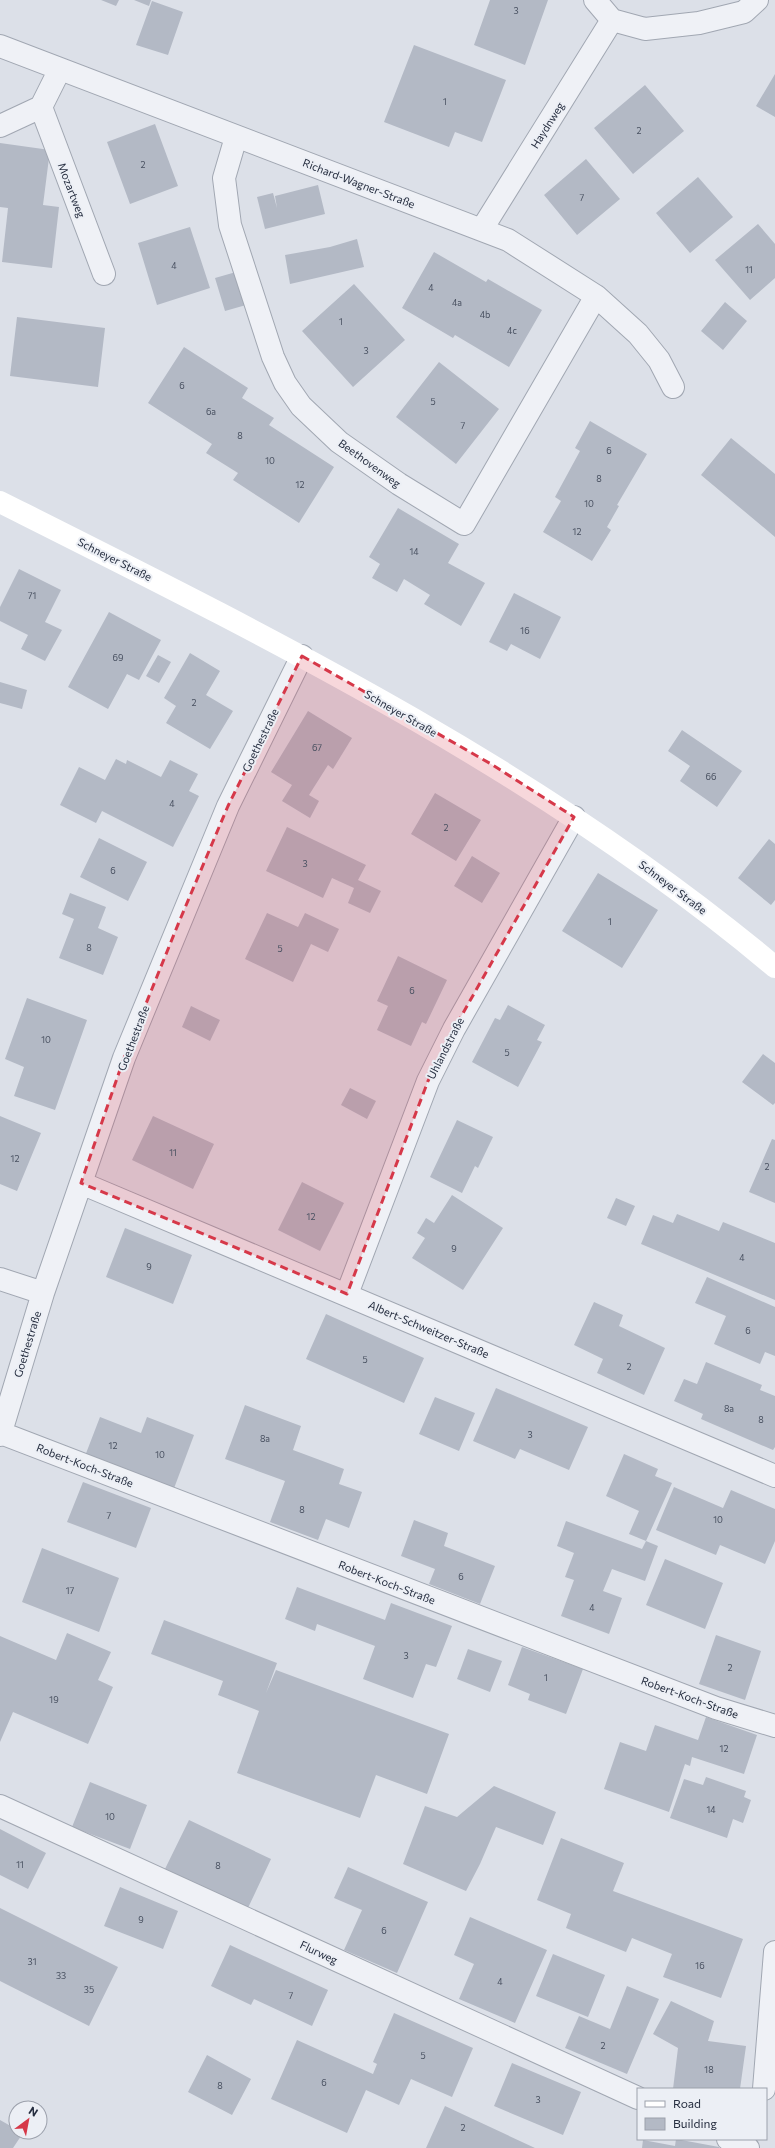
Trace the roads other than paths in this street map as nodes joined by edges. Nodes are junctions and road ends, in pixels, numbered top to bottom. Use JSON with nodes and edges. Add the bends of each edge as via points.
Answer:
{"nodes":[{"id":1,"x":595,"y":0,"type":"edge"},
{"id":2,"x":757,"y":0,"type":"edge"},
{"id":3,"x":612,"y":20,"type":"junction"},
{"id":4,"x":0,"y":46,"type":"edge"},
{"id":5,"x":60,"y":69,"type":"junction"},
{"id":6,"x":41,"y":107,"type":"junction"},
{"id":7,"x":0,"y":126,"type":"edge"},
{"id":8,"x":236,"y":137,"type":"junction"},
{"id":9,"x":482,"y":229,"type":"junction"},
{"id":10,"x":104,"y":274,"type":"dead end"},
{"id":11,"x":596,"y":296,"type":"junction"},
{"id":12,"x":673,"y":387,"type":"dead end"},
{"id":13,"x":0,"y":502,"type":"edge"},
{"id":14,"x":302,"y":656,"type":"junction"},
{"id":15,"x":574,"y":817,"type":"junction"},
{"id":16,"x":775,"y":967,"type":"edge"},
{"id":17,"x":81,"y":1183,"type":"junction"},
{"id":18,"x":0,"y":1279,"type":"edge"},
{"id":19,"x":43,"y":1293,"type":"junction"},
{"id":20,"x":347,"y":1294,"type":"junction"},
{"id":21,"x":0,"y":1434,"type":"edge"},
{"id":22,"x":775,"y":1476,"type":"edge"},
{"id":23,"x":775,"y":1726,"type":"edge"},
{"id":24,"x":0,"y":1806,"type":"edge"},
{"id":25,"x":775,"y":1952,"type":"edge"},
{"id":26,"x":764,"y":2088,"type":"edge"},
{"id":27,"x":637,"y":2098,"type":"edge"},
{"id":28,"x":730,"y":2140,"type":"edge"},
{"id":29,"x":748,"y":2148,"type":"edge"}],
"edges":[{"from":1,"to":3,"type":"street"},
{"from":2,"to":3,"type":"street","via":[[744,12],[699,22],[646,29]]},
{"from":3,"to":9,"type":"street","name":"Haydnweg"},
{"from":4,"to":5,"type":"street","name":"Richard-Wagner-Straße"},
{"from":5,"to":6,"type":"street"},
{"from":5,"to":8,"type":"street","name":"Richard-Wagner-Straße"},
{"from":6,"to":7,"type":"street"},
{"from":6,"to":10,"type":"street","name":"Mozartweg"},
{"from":8,"to":9,"type":"street","name":"Richard-Wagner-Straße"},
{"from":8,"to":11,"type":"street","name":"Beethovenweg","via":[[224,178],[230,225],[272,357],[285,383],[302,406],[339,442],[399,484],[464,524]]},
{"from":9,"to":11,"type":"street","name":"Richard-Wagner-Straße","via":[[508,240]]},
{"from":11,"to":12,"type":"street","name":"Richard-Wagner-Straße","via":[[638,334],[659,360]]},
{"from":13,"to":14,"type":"street","name":"Schneyer Straße"},
{"from":14,"to":15,"type":"street","name":"Schneyer Straße","via":[[491,764]]},
{"from":14,"to":17,"type":"street","name":"Goethestraße","via":[[228,806],[182,915],[124,1058]]},
{"from":15,"to":16,"type":"street","name":"Schneyer Straße","via":[[653,872],[744,940]]},
{"from":15,"to":20,"type":"street","name":"Uhlandstraße","via":[[454,1029],[428,1081]]},
{"from":17,"to":19,"type":"street","name":"Goethestraße"},
{"from":17,"to":20,"type":"street","name":"Albert-Schweitzer-Straße"},
{"from":18,"to":19,"type":"street"},
{"from":19,"to":21,"type":"street","name":"Goethestraße"},
{"from":20,"to":22,"type":"street","name":"Albert-Schweitzer-Straße"},
{"from":21,"to":23,"type":"street","name":"Robert-Koch-Straße","via":[[708,1705]]},
{"from":24,"to":27,"type":"street","name":"Flurweg"},
{"from":25,"to":26,"type":"street"},
{"from":28,"to":29,"type":"street"}]}
